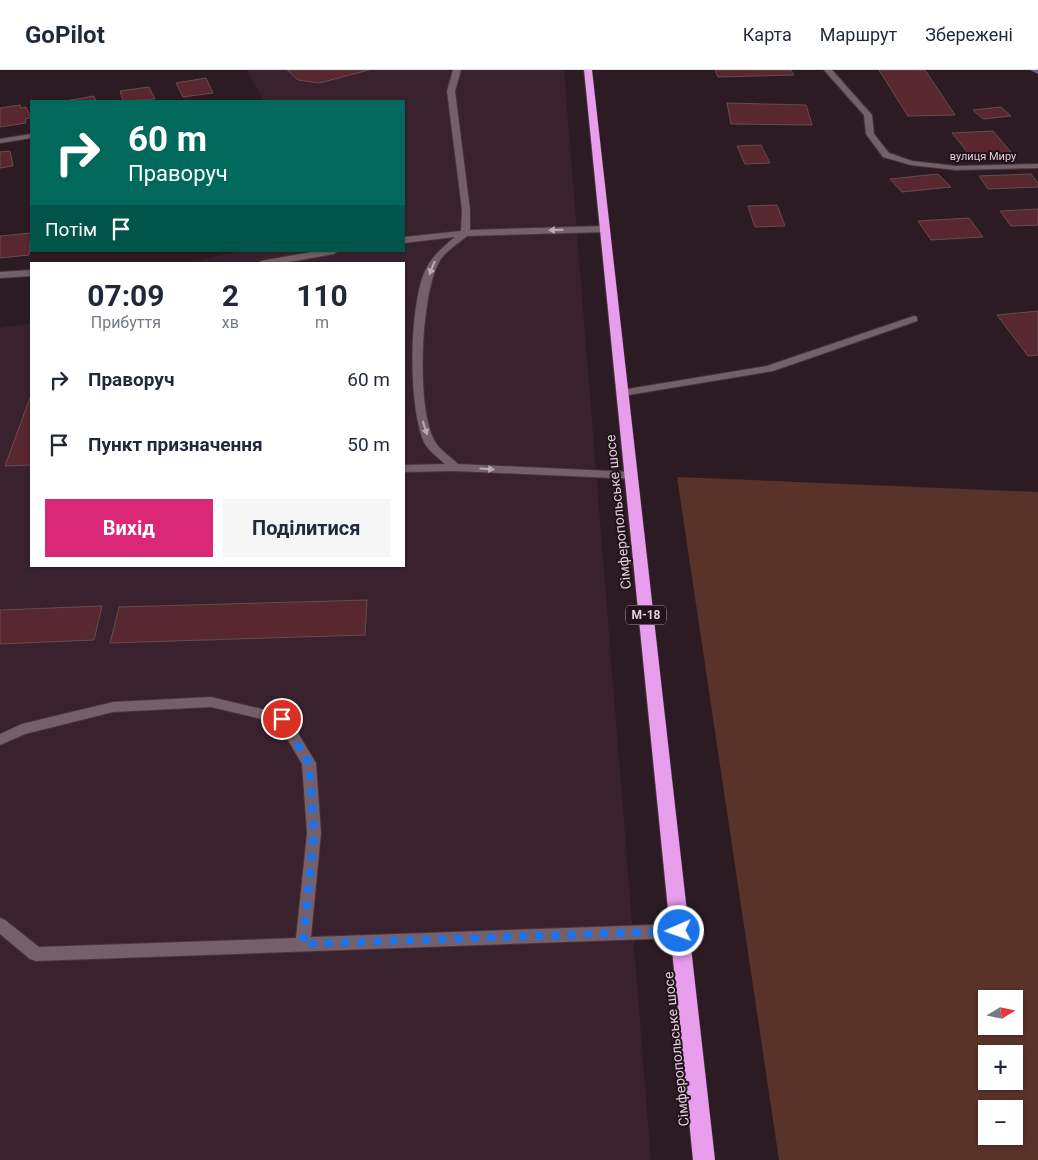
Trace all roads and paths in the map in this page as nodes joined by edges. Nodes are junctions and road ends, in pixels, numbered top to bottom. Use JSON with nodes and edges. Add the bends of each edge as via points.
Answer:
{"nodes":[{"id":1,"x":457,"y":70,"type":"edge"},
{"id":2,"x":588,"y":70,"type":"edge"},
{"id":3,"x":828,"y":70,"type":"edge"},
{"id":4,"x":30,"y":136,"type":"edge"},
{"id":5,"x":0,"y":141,"type":"edge"},
{"id":6,"x":1038,"y":166,"type":"edge"},
{"id":7,"x":605,"y":229,"type":"junction"},
{"id":8,"x":465,"y":233,"type":"junction"},
{"id":9,"x":405,"y":240,"type":"edge"},
{"id":10,"x":328,"y":252,"type":"edge"},
{"id":11,"x":271,"y":262,"type":"edge"},
{"id":12,"x":30,"y":273,"type":"edge"},
{"id":13,"x":0,"y":275,"type":"edge"},
{"id":14,"x":914,"y":319,"type":"dead end"},
{"id":15,"x":622,"y":393,"type":"junction"},
{"id":16,"x":455,"y":467,"type":"junction"},
{"id":17,"x":405,"y":469,"type":"edge"},
{"id":18,"x":631,"y":476,"type":"junction"},
{"id":19,"x":0,"y":740,"type":"edge"},
{"id":20,"x":0,"y":925,"type":"edge"},
{"id":21,"x":679,"y":931,"type":"junction"},
{"id":22,"x":303,"y":944,"type":"junction"},
{"id":23,"x":704,"y":1160,"type":"edge"}],
"edges":[{"from":1,"to":8,"type":"street","via":[[452,91],[466,210]]},
{"from":2,"to":7,"type":"highway","name":"Сімферопольське шосе","number":"М-18"},
{"from":3,"to":6,"type":"street","name":"вулиця Миру","via":[[868,115],[870,134],[886,155],[911,163],[956,168]]},
{"from":4,"to":5,"type":"street"},
{"from":7,"to":8,"type":"street","one_way":true},
{"from":7,"to":15,"type":"highway","name":"Сімферопольське шосе","number":"М-18"},
{"from":8,"to":9,"type":"street"},
{"from":8,"to":16,"type":"street","one_way":true,"via":[[435,259],[425,285],[418,348],[420,412],[430,442]]},
{"from":10,"to":11,"type":"street"},
{"from":12,"to":13,"type":"street"},
{"from":14,"to":15,"type":"street","via":[[769,369]]},
{"from":15,"to":18,"type":"highway","name":"Сімферопольське шосе","number":"М-18"},
{"from":16,"to":17,"type":"street"},
{"from":16,"to":18,"type":"street","one_way":true},
{"from":18,"to":21,"type":"highway","name":"Сімферопольське шосе","number":"М-18"},
{"from":19,"to":22,"type":"street","via":[[22,729],[113,707],[212,702],[282,719],[309,763],[314,833]]},
{"from":20,"to":22,"type":"street","via":[[36,954]]},
{"from":21,"to":22,"type":"street"},
{"from":21,"to":23,"type":"highway","name":"Сімферопольське шосе","number":"М-18"}]}
